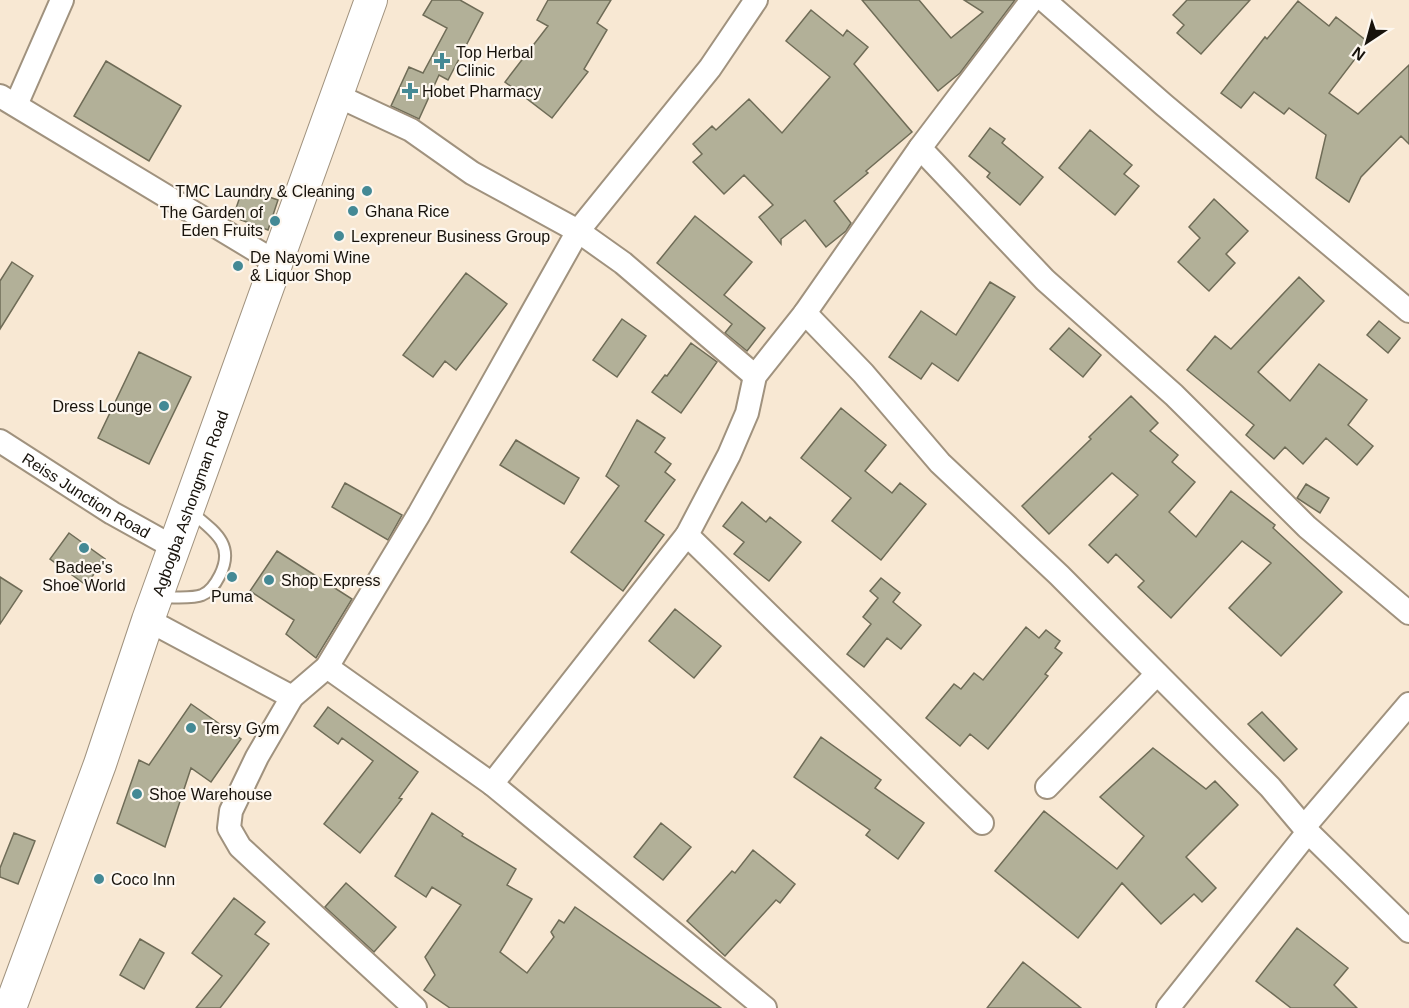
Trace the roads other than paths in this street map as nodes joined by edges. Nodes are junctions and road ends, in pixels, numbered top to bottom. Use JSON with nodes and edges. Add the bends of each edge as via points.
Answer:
{"nodes":[{"id":1,"x":62,"y":0,"type":"edge"},
{"id":2,"x":371,"y":0,"type":"edge"},
{"id":3,"x":756,"y":0,"type":"edge"},
{"id":4,"x":1032,"y":0,"type":"edge"},
{"id":5,"x":1044,"y":0,"type":"edge"},
{"id":6,"x":338,"y":96,"type":"junction"},
{"id":7,"x":8,"y":100,"type":"edge"},
{"id":8,"x":920,"y":148,"type":"junction"},
{"id":9,"x":578,"y":231,"type":"junction"},
{"id":10,"x":277,"y":263,"type":"junction"},
{"id":11,"x":1409,"y":311,"type":"edge"},
{"id":12,"x":805,"y":313,"type":"junction"},
{"id":13,"x":755,"y":376,"type":"junction"},
{"id":14,"x":0,"y":441,"type":"edge"},
{"id":15,"x":189,"y":510,"type":"junction"},
{"id":16,"x":687,"y":536,"type":"junction"},
{"id":17,"x":175,"y":548,"type":"junction"},
{"id":18,"x":153,"y":609,"type":"junction"},
{"id":19,"x":1409,"y":613,"type":"edge"},
{"id":20,"x":327,"y":667,"type":"junction"},
{"id":21,"x":1157,"y":674,"type":"junction"},
{"id":22,"x":292,"y":697,"type":"junction"},
{"id":23,"x":1409,"y":704,"type":"edge"},
{"id":24,"x":492,"y":784,"type":"junction"},
{"id":25,"x":1047,"y":787,"type":"dead end"},
{"id":26,"x":982,"y":823,"type":"dead end"},
{"id":27,"x":1306,"y":830,"type":"junction"},
{"id":28,"x":1409,"y":931,"type":"edge"},
{"id":29,"x":1179,"y":1003,"type":"edge"},
{"id":30,"x":10,"y":1008,"type":"edge"},
{"id":31,"x":415,"y":1008,"type":"edge"},
{"id":32,"x":765,"y":1008,"type":"edge"}],
"edges":[{"from":1,"to":7,"type":"street"},
{"from":2,"to":6,"type":"street","name":"Agbogba Ashongman Road"},
{"from":3,"to":9,"type":"street","via":[[710,68]]},
{"from":4,"to":8,"type":"street"},
{"from":5,"to":11,"type":"street"},
{"from":6,"to":9,"type":"street","via":[[411,130],[472,173]]},
{"from":6,"to":10,"type":"street","name":"Agbogba Ashongman Road"},
{"from":7,"to":10,"type":"street"},
{"from":8,"to":12,"type":"street"},
{"from":8,"to":19,"type":"street","via":[[1045,280],[1173,395],[1306,527]]},
{"from":9,"to":13,"type":"street","via":[[622,263]]},
{"from":9,"to":20,"type":"street","via":[[419,514]]},
{"from":10,"to":15,"type":"street","name":"Agbogba Ashongman Road"},
{"from":12,"to":13,"type":"street"},
{"from":12,"to":21,"type":"street","via":[[940,463]]},
{"from":13,"to":16,"type":"street","via":[[747,413]]},
{"from":14,"to":17,"type":"street","name":"Reiss Junction Road","via":[[112,513]]},
{"from":15,"to":17,"type":"street","name":"Agbogba Ashongman Road"},
{"from":15,"to":18,"type":"lane","via":[[218,535],[226,551],[226,563],[214,585],[201,596]]},
{"from":16,"to":24,"type":"street"},
{"from":16,"to":26,"type":"street"},
{"from":17,"to":18,"type":"street","name":"Agbogba Ashongman Road"},
{"from":18,"to":22,"type":"street"},
{"from":18,"to":30,"type":"street","name":"Agbogba Ashongman Road"},
{"from":20,"to":22,"type":"street"},
{"from":20,"to":24,"type":"street"},
{"from":21,"to":25,"type":"street"},
{"from":21,"to":27,"type":"street","via":[[1270,787]]},
{"from":22,"to":31,"type":"street","via":[[231,811],[229,828],[240,847]]},
{"from":23,"to":27,"type":"street"},
{"from":24,"to":32,"type":"street"},
{"from":27,"to":28,"type":"street"},
{"from":27,"to":29,"type":"street"}]}
